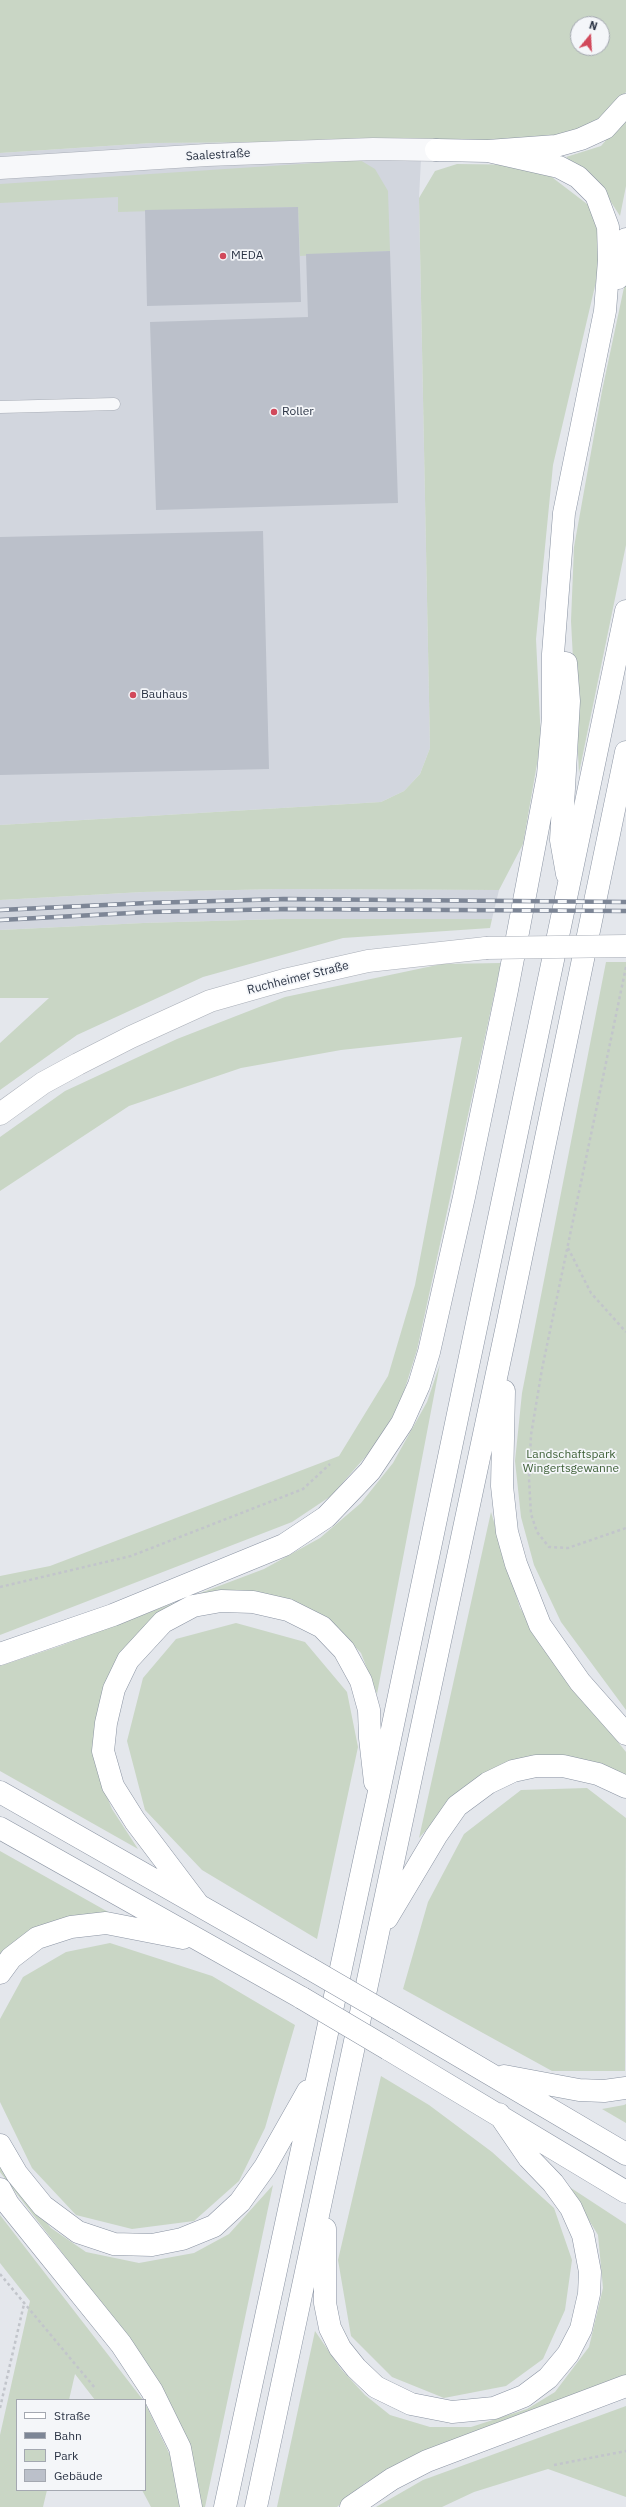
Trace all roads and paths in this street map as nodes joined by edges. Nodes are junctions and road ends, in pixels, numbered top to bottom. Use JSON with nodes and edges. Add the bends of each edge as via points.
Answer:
{"nodes":[{"id":1,"x":626,"y":105,"type":"edge"},
{"id":2,"x":436,"y":150,"type":"joint"},
{"id":3,"x":488,"y":151,"type":"junction"},
{"id":4,"x":0,"y":168,"type":"edge"},
{"id":5,"x":626,"y":239,"type":"edge"},
{"id":6,"x":605,"y":311,"type":"junction"},
{"id":7,"x":114,"y":404,"type":"dead end"},
{"id":8,"x":0,"y":407,"type":"edge"},
{"id":9,"x":626,"y":611,"type":"edge"},
{"id":10,"x":557,"y":615,"type":"junction"},
{"id":11,"x":626,"y":752,"type":"edge"},
{"id":12,"x":569,"y":885,"type":"junction"},
{"id":13,"x":626,"y":946,"type":"edge"},
{"id":14,"x":626,"y":966,"type":"edge"},
{"id":15,"x":0,"y":1114,"type":"edge"},
{"id":16,"x":568,"y":1248,"type":"junction"},
{"id":17,"x":507,"y":1326,"type":"junction"},
{"id":18,"x":626,"y":1332,"type":"edge"},
{"id":19,"x":330,"y":1464,"type":"dead end"},
{"id":20,"x":626,"y":1528,"type":"edge"},
{"id":21,"x":0,"y":1587,"type":"edge"},
{"id":22,"x":0,"y":1654,"type":"edge"},
{"id":23,"x":626,"y":1734,"type":"edge"},
{"id":24,"x":626,"y":1787,"type":"edge"},
{"id":25,"x":0,"y":1792,"type":"edge"},
{"id":26,"x":377,"y":1802,"type":"junction"},
{"id":27,"x":0,"y":1828,"type":"edge"},
{"id":28,"x":197,"y":1903,"type":"junction"},
{"id":29,"x":380,"y":1929,"type":"junction"},
{"id":30,"x":206,"y":1943,"type":"junction"},
{"id":31,"x":0,"y":1973,"type":"edge"},
{"id":32,"x":320,"y":2070,"type":"junction"},
{"id":33,"x":488,"y":2072,"type":"junction"},
{"id":34,"x":626,"y":2088,"type":"edge"},
{"id":35,"x":499,"y":2114,"type":"junction"},
{"id":36,"x":0,"y":2145,"type":"edge"},
{"id":37,"x":626,"y":2154,"type":"edge"},
{"id":38,"x":325,"y":2185,"type":"junction"},
{"id":39,"x":0,"y":2189,"type":"edge"},
{"id":40,"x":626,"y":2192,"type":"edge"},
{"id":41,"x":0,"y":2274,"type":"edge"},
{"id":42,"x":24,"y":2304,"type":"junction"},
{"id":43,"x":626,"y":2386,"type":"edge"},
{"id":44,"x":95,"y":2388,"type":"dead end"},
{"id":45,"x":0,"y":2408,"type":"edge"},
{"id":46,"x":626,"y":2451,"type":"edge"},
{"id":47,"x":554,"y":2465,"type":"dead end"},
{"id":48,"x":191,"y":2507,"type":"edge"},
{"id":49,"x":225,"y":2507,"type":"edge"},
{"id":50,"x":256,"y":2507,"type":"edge"},
{"id":51,"x":351,"y":2507,"type":"edge"}],
"edges":[{"from":1,"to":3,"type":"main road","via":[[605,128],[581,139],[556,146]]},
{"from":2,"to":3,"type":"main road"},
{"from":2,"to":4,"type":"street","name":"Saalestraße","via":[[372,149],[207,154]]},
{"from":3,"to":6,"type":"main road","via":[[560,167],[578,177],[596,195],[608,227]]},
{"from":5,"to":6,"type":"main road","via":[[618,280]]},
{"from":6,"to":10,"type":"main road","via":[[564,513]]},
{"from":7,"to":8,"type":"lane"},
{"from":9,"to":12,"type":"main road"},
{"from":10,"to":12,"type":"main road","via":[[564,644],[569,701],[561,840]]},
{"from":10,"to":22,"type":"main road","via":[[552,654],[554,717],[548,775],[533,857],[464,1197],[431,1345],[419,1385],[402,1423],[370,1471],[347,1496],[326,1517],[284,1546],[113,1615]]},
{"from":11,"to":17,"type":"main road"},
{"from":12,"to":26,"type":"main road"},
{"from":13,"to":15,"type":"main road","name":"Ruchheimer Straße","bridge":true,"via":[[486,948],[404,955],[284,980],[210,1001],[131,1036],[43,1083]]},
{"from":14,"to":16,"type":"path"},
{"from":16,"to":18,"type":"path","via":[[591,1293]]},
{"from":16,"to":20,"type":"path","via":[[542,1369],[531,1435],[529,1479],[532,1514],[542,1541],[557,1549],[568,1548]]},
{"from":17,"to":23,"type":"main road","via":[[502,1486],[507,1532],[516,1564],[540,1625],[580,1682]]},
{"from":17,"to":29,"type":"main road"},
{"from":19,"to":21,"type":"path","via":[[303,1489],[131,1556]]},
{"from":24,"to":29,"type":"main road","via":[[598,1774],[563,1766],[536,1766],[513,1771],[488,1783],[457,1806]]},
{"from":25,"to":28,"type":"main road"},
{"from":26,"to":28,"type":"main road","via":[[369,1710],[361,1681],[344,1650],[322,1627],[288,1610],[253,1602],[228,1601],[192,1606],[164,1622],[128,1660],[114,1689],[103,1751],[113,1786],[131,1815]]},
{"from":26,"to":32,"type":"main road"},
{"from":27,"to":30,"type":"main road"},
{"from":28,"to":33,"type":"main road","bridge":true},
{"from":29,"to":38,"type":"main road"},
{"from":30,"to":31,"type":"main road","via":[[106,1923],[71,1927],[37,1938],[11,1958]]},
{"from":30,"to":35,"type":"main road","bridge":true},
{"from":32,"to":36,"type":"main road","via":[[265,2167],[240,2202],[214,2226],[182,2239],[152,2245],[114,2244],[78,2232],[43,2206],[17,2174]]},
{"from":32,"to":49,"type":"main road"},
{"from":33,"to":34,"type":"main road","via":[[579,2090],[604,2091]]},
{"from":33,"to":37,"type":"main road"},
{"from":35,"to":38,"type":"main road","via":[[529,2158],[553,2184],[570,2208],[583,2235],[590,2272],[589,2294],[581,2329],[568,2354],[548,2378],[524,2396],[494,2408],[452,2412],[411,2404],[376,2387],[356,2368],[340,2348],[325,2303]]},
{"from":35,"to":40,"type":"main road"},
{"from":38,"to":50,"type":"main road"},
{"from":39,"to":48,"type":"main road","via":[[8,2204],[121,2344],[152,2391],[180,2448]]},
{"from":41,"to":42,"type":"path"},
{"from":42,"to":44,"type":"path"},
{"from":42,"to":45,"type":"path"},
{"from":43,"to":51,"type":"main road","via":[[427,2461],[392,2479]]},
{"from":46,"to":47,"type":"path"}]}
